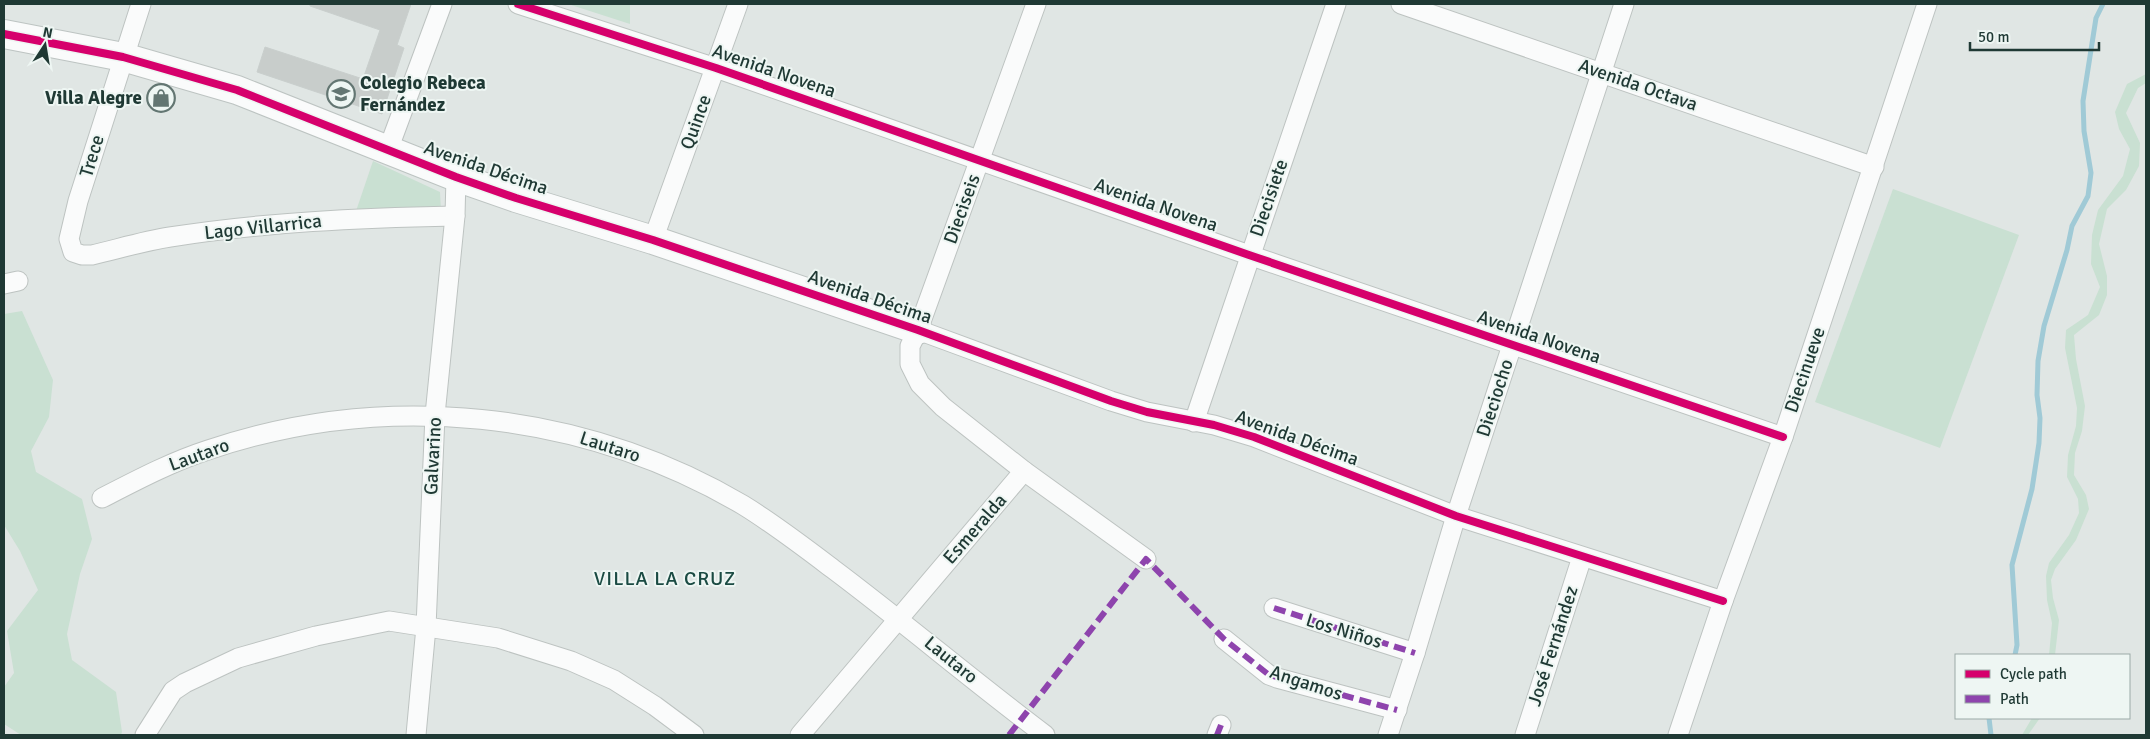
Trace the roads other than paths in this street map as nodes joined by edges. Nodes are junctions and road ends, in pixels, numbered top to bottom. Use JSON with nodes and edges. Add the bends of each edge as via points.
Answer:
{"nodes":[{"id":1,"x":140,"y":4,"type":"edge"},
{"id":2,"x":442,"y":4,"type":"edge"},
{"id":3,"x":518,"y":4,"type":"edge"},
{"id":4,"x":738,"y":4,"type":"edge"},
{"id":5,"x":1036,"y":4,"type":"edge"},
{"id":6,"x":1336,"y":4,"type":"edge"},
{"id":7,"x":1401,"y":4,"type":"edge"},
{"id":8,"x":1624,"y":4,"type":"edge"},
{"id":9,"x":1928,"y":4,"type":"edge"},
{"id":10,"x":4,"y":34,"type":"edge"},
{"id":11,"x":123,"y":57,"type":"junction"},
{"id":12,"x":716,"y":68,"type":"junction"},
{"id":13,"x":1600,"y":72,"type":"junction"},
{"id":14,"x":388,"y":150,"type":"junction"},
{"id":15,"x":980,"y":160,"type":"junction"},
{"id":16,"x":1874,"y":167,"type":"junction"},
{"id":17,"x":456,"y":176,"type":"junction"},
{"id":18,"x":455,"y":216,"type":"junction"},
{"id":19,"x":653,"y":240,"type":"junction"},
{"id":20,"x":73,"y":252,"type":"joint"},
{"id":21,"x":1249,"y":255,"type":"junction"},
{"id":22,"x":918,"y":330,"type":"junction"},
{"id":23,"x":1513,"y":345,"type":"junction"},
{"id":24,"x":435,"y":416,"type":"junction"},
{"id":25,"x":1194,"y":422,"type":"junction"},
{"id":26,"x":1783,"y":437,"type":"junction"},
{"id":27,"x":1024,"y":471,"type":"junction"},
{"id":28,"x":102,"y":498,"type":"dead end"},
{"id":29,"x":1456,"y":516,"type":"junction"},
{"id":30,"x":1582,"y":557,"type":"junction"},
{"id":31,"x":1146,"y":559,"type":"dead end"},
{"id":32,"x":1723,"y":601,"type":"junction"},
{"id":33,"x":1274,"y":608,"type":"dead end"},
{"id":34,"x":898,"y":618,"type":"junction"},
{"id":35,"x":426,"y":627,"type":"junction"},
{"id":36,"x":1224,"y":639,"type":"dead end"},
{"id":37,"x":1415,"y":653,"type":"junction"},
{"id":38,"x":1397,"y":710,"type":"junction"},
{"id":39,"x":146,"y":735,"type":"edge"},
{"id":40,"x":416,"y":735,"type":"edge"},
{"id":41,"x":694,"y":735,"type":"edge"},
{"id":42,"x":800,"y":735,"type":"edge"},
{"id":43,"x":1045,"y":735,"type":"edge"},
{"id":44,"x":1388,"y":735,"type":"edge"},
{"id":45,"x":1525,"y":735,"type":"edge"},
{"id":46,"x":1678,"y":735,"type":"edge"}],
"edges":[{"from":1,"to":11,"type":"street","name":"Trece"},
{"from":2,"to":14,"type":"street"},
{"from":3,"to":12,"type":"street","name":"Avenida Novena"},
{"from":4,"to":12,"type":"street","name":"Quince"},
{"from":5,"to":15,"type":"street","name":"Dieciseis"},
{"from":6,"to":21,"type":"street","name":"Diecisiete"},
{"from":7,"to":13,"type":"street","name":"Avenida Octava"},
{"from":8,"to":13,"type":"street","name":"Dieciocho"},
{"from":9,"to":16,"type":"street","name":"Diecinueve"},
{"from":10,"to":11,"type":"street","name":"Avenida Décima"},
{"from":11,"to":14,"type":"street","name":"Avenida Décima","via":[[237,90]]},
{"from":11,"to":20,"type":"street","name":"Trece","via":[[78,201],[69,239]]},
{"from":12,"to":15,"type":"street","name":"Avenida Novena"},
{"from":12,"to":19,"type":"street","name":"Quince"},
{"from":13,"to":16,"type":"street","name":"Avenida Octava"},
{"from":13,"to":23,"type":"street","name":"Dieciocho"},
{"from":14,"to":17,"type":"street","name":"Avenida Décima"},
{"from":15,"to":21,"type":"street","name":"Avenida Novena"},
{"from":15,"to":22,"type":"street","name":"Dieciseis"},
{"from":16,"to":26,"type":"street","name":"Diecinueve"},
{"from":17,"to":18,"type":"street","name":"Galvarino"},
{"from":17,"to":19,"type":"street","name":"Avenida Décima"},
{"from":18,"to":20,"type":"street","name":"Lago Villarrica","via":[[352,218],[266,225],[168,237],[92,255]]},
{"from":18,"to":24,"type":"street","name":"Galvarino"},
{"from":19,"to":22,"type":"street","name":"Avenida Décima"},
{"from":21,"to":23,"type":"street","name":"Avenida Novena"},
{"from":21,"to":25,"type":"street","name":"Diecisiete"},
{"from":22,"to":25,"type":"street","name":"Avenida Décima","via":[[1111,401]]},
{"from":22,"to":27,"type":"street","via":[[910,346],[910,364],[920,384],[943,407]]},
{"from":23,"to":26,"type":"street","name":"Avenida Novena"},
{"from":23,"to":29,"type":"street","name":"Dieciocho"},
{"from":24,"to":28,"type":"street","name":"Lautaro","via":[[356,418],[271,432],[171,464]]},
{"from":24,"to":34,"type":"street","name":"Lautaro","via":[[508,422],[556,431],[671,468],[777,528]]},
{"from":24,"to":35,"type":"street","name":"Galvarino"},
{"from":25,"to":29,"type":"street","name":"Avenida Décima","via":[[1254,437]]},
{"from":26,"to":32,"type":"street","name":"Diecinueve"},
{"from":27,"to":31,"type":"street"},
{"from":27,"to":34,"type":"street","name":"Esmeralda"},
{"from":29,"to":30,"type":"street","name":"Avenida Décima"},
{"from":29,"to":37,"type":"street","name":"Dieciocho"},
{"from":30,"to":32,"type":"street","name":"Avenida Décima"},
{"from":30,"to":45,"type":"street","name":"José Fernández"},
{"from":32,"to":46,"type":"street","name":"Diecinueve"},
{"from":33,"to":37,"type":"street","name":"Los Niños"},
{"from":34,"to":42,"type":"street","name":"Esmeralda"},
{"from":34,"to":43,"type":"street","name":"Lautaro"},
{"from":35,"to":39,"type":"street","via":[[389,621],[316,636],[238,658],[173,691]]},
{"from":35,"to":40,"type":"street","name":"Galvarino"},
{"from":35,"to":41,"type":"street","via":[[498,638],[571,661],[614,680]]},
{"from":36,"to":38,"type":"street","name":"Angamos","via":[[1269,675]]},
{"from":37,"to":38,"type":"street","name":"Dieciocho"},
{"from":38,"to":44,"type":"street","name":"Dieciocho"}]}
